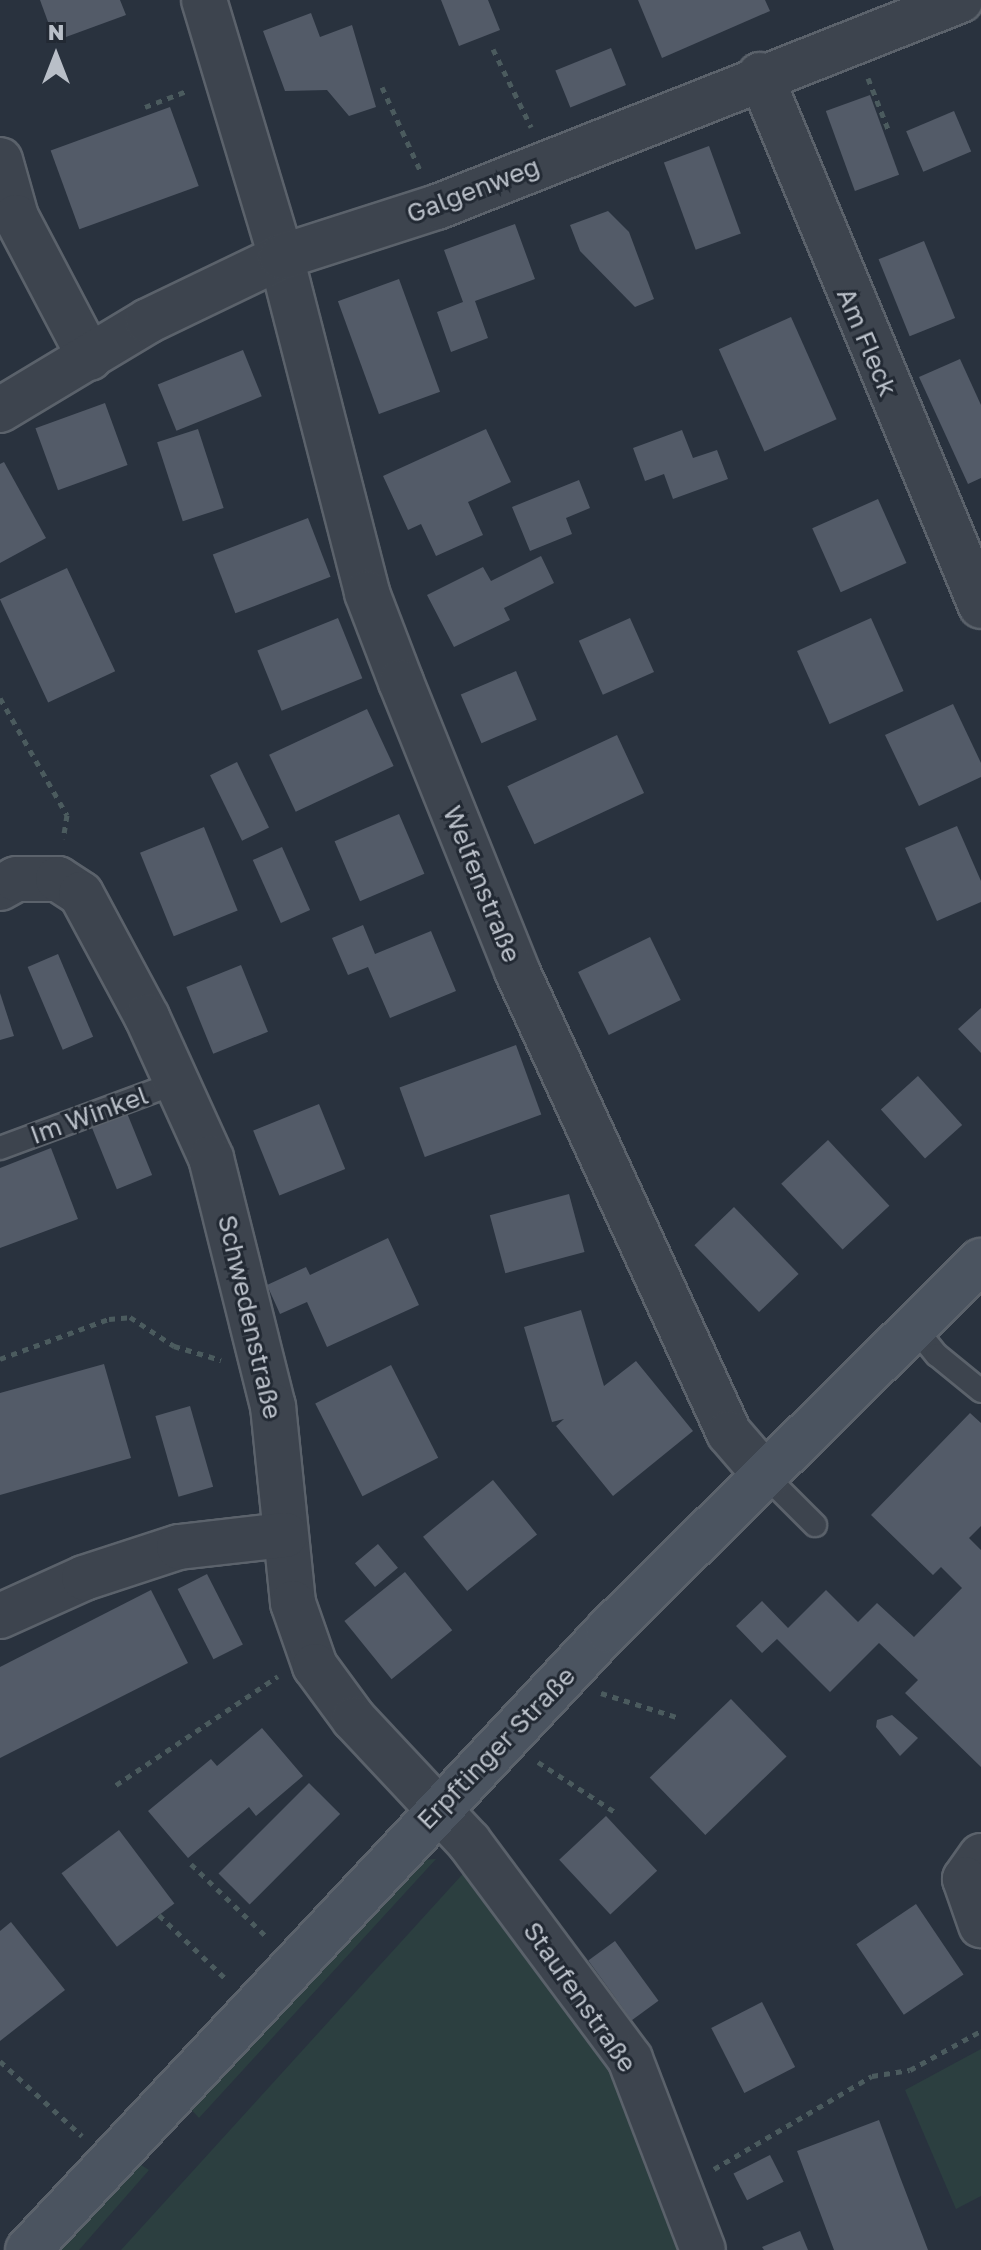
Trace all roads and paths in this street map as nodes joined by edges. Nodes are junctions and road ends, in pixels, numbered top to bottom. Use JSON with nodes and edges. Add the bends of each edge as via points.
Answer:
{"nodes":[{"id":1,"x":204,"y":0,"type":"edge"},
{"id":2,"x":961,"y":0,"type":"edge"},
{"id":3,"x":493,"y":49,"type":"dead end"},
{"id":4,"x":760,"y":75,"type":"junction"},
{"id":5,"x":382,"y":87,"type":"dead end"},
{"id":6,"x":0,"y":160,"type":"edge"},
{"id":7,"x":548,"y":161,"type":"junction"},
{"id":8,"x":437,"y":207,"type":"junction"},
{"id":9,"x":281,"y":257,"type":"junction"},
{"id":10,"x":90,"y":358,"type":"junction"},
{"id":11,"x":0,"y":410,"type":"edge"},
{"id":12,"x":981,"y":606,"type":"edge"},
{"id":13,"x":0,"y":698,"type":"edge"},
{"id":14,"x":58,"y":879,"type":"junction"},
{"id":15,"x":0,"y":888,"type":"edge"},
{"id":16,"x":178,"y":1082,"type":"junction"},
{"id":17,"x":0,"y":1148,"type":"edge"},
{"id":18,"x":981,"y":1261,"type":"edge"},
{"id":19,"x":914,"y":1327,"type":"junction"},
{"id":20,"x":261,"y":1352,"type":"junction"},
{"id":21,"x":0,"y":1359,"type":"edge"},
{"id":22,"x":981,"y":1391,"type":"edge"},
{"id":23,"x":767,"y":1477,"type":"junction"},
{"id":24,"x":815,"y":1525,"type":"dead end"},
{"id":25,"x":285,"y":1535,"type":"junction"},
{"id":26,"x":0,"y":1616,"type":"edge"},
{"id":27,"x":311,"y":1654,"type":"junction"},
{"id":28,"x":576,"y":1664,"type":"junction"},
{"id":29,"x":680,"y":1718,"type":"dead end"},
{"id":30,"x":542,"y":1766,"type":"dead end"},
{"id":31,"x":116,"y":1785,"type":"dead end"},
{"id":32,"x":439,"y":1808,"type":"junction"},
{"id":33,"x":615,"y":1812,"type":"dead end"},
{"id":34,"x":981,"y":1856,"type":"edge"},
{"id":35,"x":191,"y":1864,"type":"dead end"},
{"id":36,"x":159,"y":1915,"type":"dead end"},
{"id":37,"x":981,"y":1925,"type":"edge"},
{"id":38,"x":297,"y":1965,"type":"junction"},
{"id":39,"x":257,"y":2008,"type":"junction"},
{"id":40,"x":981,"y":2031,"type":"edge"},
{"id":41,"x":0,"y":2061,"type":"edge"},
{"id":42,"x":109,"y":2161,"type":"junction"},
{"id":43,"x":680,"y":2188,"type":"junction"},
{"id":44,"x":28,"y":2250,"type":"edge"},
{"id":45,"x":703,"y":2250,"type":"edge"}],
"edges":[{"from":1,"to":9,"type":"street","name":"Welfenstraße"},
{"from":2,"to":4,"type":"street","name":"Galgenweg"},
{"from":3,"to":7,"type":"path"},
{"from":4,"to":7,"type":"street","name":"Galgenweg"},
{"from":4,"to":12,"type":"street","name":"Am Fleck"},
{"from":5,"to":8,"type":"path"},
{"from":6,"to":10,"type":"street","via":[[16,217]]},
{"from":7,"to":8,"type":"street","name":"Galgenweg"},
{"from":8,"to":9,"type":"street","name":"Galgenweg"},
{"from":9,"to":10,"type":"street","name":"Galgenweg","via":[[148,321]]},
{"from":9,"to":23,"type":"street","name":"Welfenstraße","via":[[367,593],[457,826],[517,971],[729,1433]]},
{"from":10,"to":11,"type":"street","name":"Galgenweg"},
{"from":13,"to":14,"type":"path","via":[[67,815]]},
{"from":14,"to":15,"type":"street","via":[[16,879]]},
{"from":14,"to":16,"type":"street","name":"Schwedenstraße","via":[[81,894]]},
{"from":16,"to":17,"type":"lane","name":"Im Winkel"},
{"from":16,"to":20,"type":"street","name":"Schwedenstraße","via":[[211,1158]]},
{"from":18,"to":19,"type":"street","name":"Erpftinger Straße"},
{"from":19,"to":22,"type":"lane","via":[[937,1355]]},
{"from":19,"to":23,"type":"street","name":"Erpftinger Straße"},
{"from":20,"to":21,"type":"path","via":[[220,1360],[174,1346],[130,1317],[109,1319]]},
{"from":20,"to":25,"type":"street","name":"Schwedenstraße","via":[[282,1464]]},
{"from":23,"to":24,"type":"lane"},
{"from":23,"to":28,"type":"street","name":"Erpftinger Straße"},
{"from":25,"to":26,"type":"street","via":[[179,1547],[84,1578]]},
{"from":25,"to":27,"type":"street","name":"Schwedenstraße","via":[[293,1603]]},
{"from":27,"to":31,"type":"path"},
{"from":27,"to":32,"type":"street","name":"Schwedenstraße","via":[[354,1719]]},
{"from":28,"to":29,"type":"path","via":[[605,1697]]},
{"from":28,"to":32,"type":"street","name":"Erpftinger Straße"},
{"from":30,"to":33,"type":"path"},
{"from":32,"to":38,"type":"street","name":"Erpftinger Straße"},
{"from":32,"to":43,"type":"street","name":"Staufenstraße","via":[[630,2059]]},
{"from":34,"to":37,"type":"street","via":[[965,1879]]},
{"from":35,"to":38,"type":"path"},
{"from":36,"to":39,"type":"path"},
{"from":38,"to":39,"type":"street","name":"Erpftinger Straße"},
{"from":39,"to":42,"type":"street","name":"Erpftinger Straße"},
{"from":40,"to":43,"type":"path","via":[[910,2070],[872,2076]]},
{"from":41,"to":42,"type":"path"},
{"from":42,"to":44,"type":"street","name":"Erpftinger Straße"},
{"from":43,"to":45,"type":"street","name":"Staufenstraße"}]}
